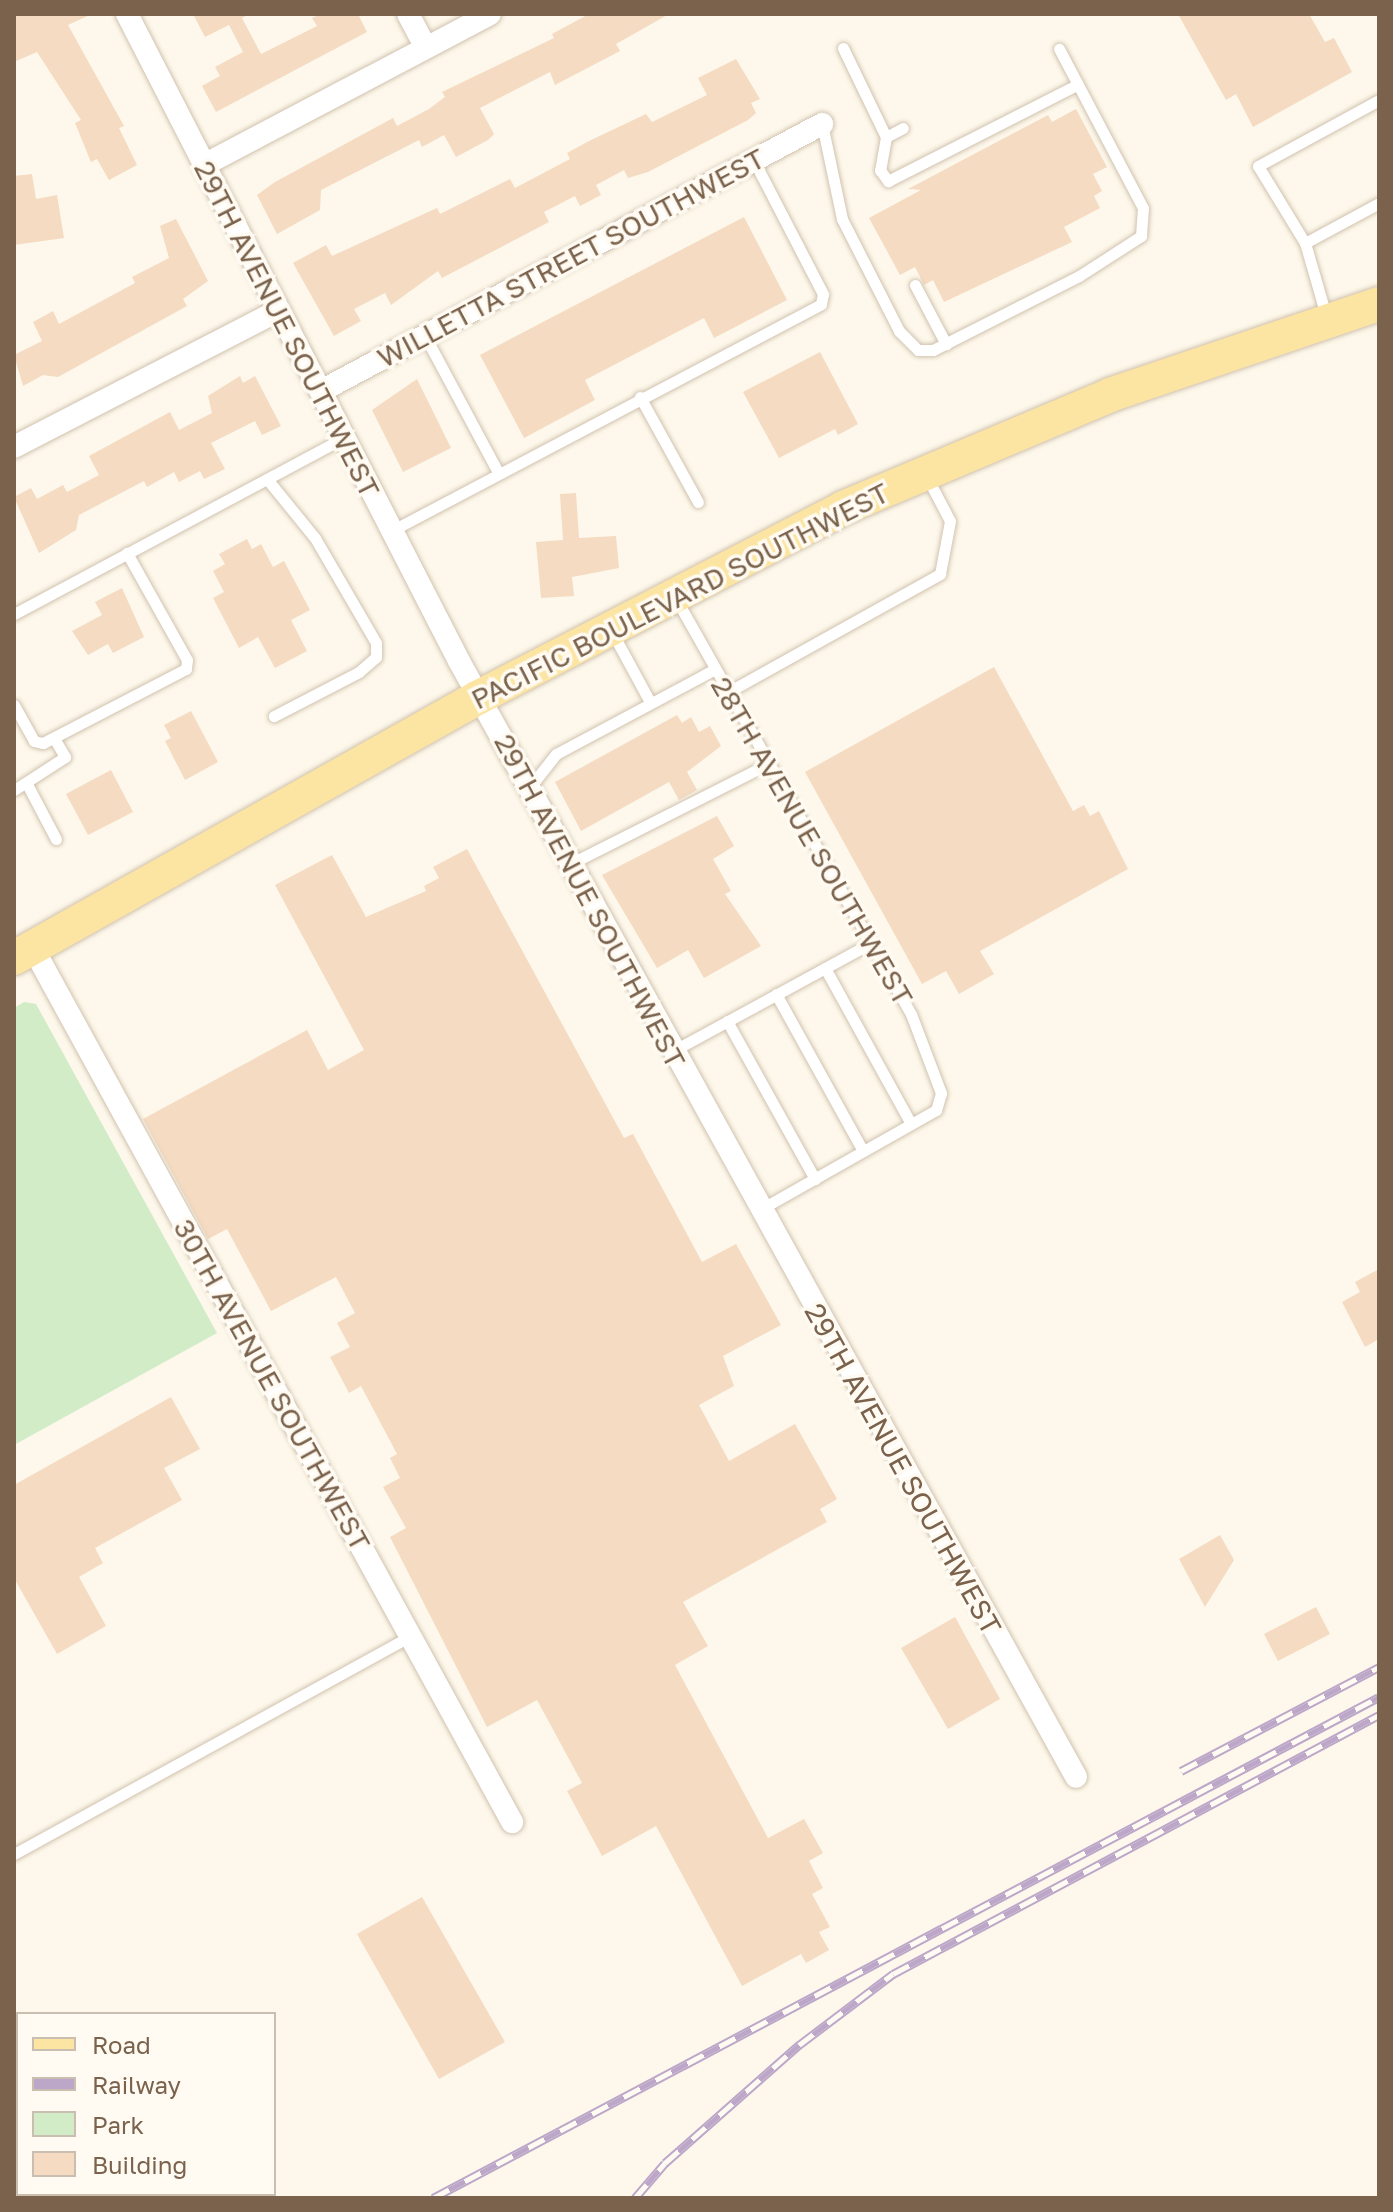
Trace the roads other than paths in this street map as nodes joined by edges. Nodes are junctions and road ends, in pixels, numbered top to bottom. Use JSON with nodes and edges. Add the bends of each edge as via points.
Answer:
{"nodes":[{"id":1,"x":127,"y":14,"type":"edge"},
{"id":2,"x":408,"y":14,"type":"edge"},
{"id":3,"x":490,"y":14,"type":"edge"},
{"id":4,"x":426,"y":48,"type":"junction"},
{"id":5,"x":843,"y":48,"type":"dead end"},
{"id":6,"x":1059,"y":49,"type":"dead end"},
{"id":7,"x":1078,"y":84,"type":"junction"},
{"id":8,"x":1379,"y":100,"type":"edge"},
{"id":9,"x":822,"y":124,"type":"joint"},
{"id":10,"x":903,"y":128,"type":"dead end"},
{"id":11,"x":886,"y":137,"type":"junction"},
{"id":12,"x":754,"y":161,"type":"junction"},
{"id":13,"x":204,"y":165,"type":"junction"},
{"id":14,"x":1379,"y":203,"type":"edge"},
{"id":15,"x":1305,"y":243,"type":"junction"},
{"id":16,"x":915,"y":285,"type":"dead end"},
{"id":17,"x":1379,"y":304,"type":"edge"},
{"id":18,"x":279,"y":310,"type":"junction"},
{"id":19,"x":1327,"y":319,"type":"junction"},
{"id":20,"x":425,"y":336,"type":"junction"},
{"id":21,"x":946,"y":344,"type":"junction"},
{"id":22,"x":321,"y":391,"type":"junction"},
{"id":23,"x":640,"y":397,"type":"junction"},
{"id":24,"x":343,"y":438,"type":"junction"},
{"id":25,"x":14,"y":447,"type":"edge"},
{"id":26,"x":498,"y":472,"type":"junction"},
{"id":27,"x":925,"y":473,"type":"junction"},
{"id":28,"x":267,"y":479,"type":"junction"},
{"id":29,"x":698,"y":502,"type":"dead end"},
{"id":30,"x":391,"y":531,"type":"junction"},
{"id":31,"x":127,"y":553,"type":"junction"},
{"id":32,"x":673,"y":593,"type":"junction"},
{"id":33,"x":14,"y":614,"type":"edge"},
{"id":34,"x":609,"y":628,"type":"junction"},
{"id":35,"x":715,"y":669,"type":"junction"},
{"id":36,"x":728,"y":692,"type":"junction"},
{"id":37,"x":479,"y":697,"type":"junction"},
{"id":38,"x":650,"y":702,"type":"junction"},
{"id":39,"x":14,"y":705,"type":"edge"},
{"id":40,"x":274,"y":716,"type":"dead end"},
{"id":41,"x":54,"y":738,"type":"junction"},
{"id":42,"x":768,"y":764,"type":"junction"},
{"id":43,"x":28,"y":786,"type":"junction"},
{"id":44,"x":14,"y":790,"type":"edge"},
{"id":45,"x":529,"y":790,"type":"junction"},
{"id":46,"x":56,"y":839,"type":"dead end"},
{"id":47,"x":569,"y":865,"type":"junction"},
{"id":48,"x":871,"y":943,"type":"junction"},
{"id":49,"x":23,"y":953,"type":"edge"},
{"id":50,"x":825,"y":968,"type":"junction"},
{"id":51,"x":776,"y":994,"type":"junction"},
{"id":52,"x":727,"y":1021,"type":"junction"},
{"id":53,"x":670,"y":1052,"type":"junction"},
{"id":54,"x":911,"y":1124,"type":"junction"},
{"id":55,"x":863,"y":1151,"type":"junction"},
{"id":56,"x":815,"y":1179,"type":"junction"},
{"id":57,"x":759,"y":1210,"type":"junction"},
{"id":58,"x":410,"y":1636,"type":"junction"},
{"id":59,"x":1076,"y":1777,"type":"dead end"},
{"id":60,"x":512,"y":1822,"type":"dead end"},
{"id":61,"x":14,"y":1854,"type":"edge"}],
"edges":[{"from":1,"to":13,"type":"street","name":"29TH AVENUE SOUTHWEST"},
{"from":2,"to":4,"type":"street"},
{"from":3,"to":4,"type":"street"},
{"from":4,"to":13,"type":"street"},
{"from":5,"to":11,"type":"lane"},
{"from":6,"to":7,"type":"lane"},
{"from":7,"to":11,"type":"lane","via":[[888,181],[880,170]]},
{"from":7,"to":21,"type":"lane","via":[[1145,220],[1141,236],[1101,264]]},
{"from":8,"to":15,"type":"lane","via":[[1258,166]]},
{"from":9,"to":12,"type":"street","name":"WILLETTA STREET SOUTHWEST"},
{"from":9,"to":21,"type":"lane","via":[[842,219],[899,331],[918,350]]},
{"from":10,"to":11,"type":"lane"},
{"from":12,"to":20,"type":"street","name":"WILLETTA STREET SOUTHWEST"},
{"from":12,"to":23,"type":"lane","via":[[823,294],[821,304]]},
{"from":13,"to":18,"type":"street","name":"29TH AVENUE SOUTHWEST"},
{"from":14,"to":15,"type":"lane"},
{"from":15,"to":19,"type":"lane"},
{"from":16,"to":21,"type":"lane"},
{"from":17,"to":19,"type":"main road","name":"PACIFIC BOULEVARD SOUTHWEST"},
{"from":18,"to":22,"type":"street","name":"29TH AVENUE SOUTHWEST"},
{"from":18,"to":25,"type":"street"},
{"from":19,"to":27,"type":"main road","name":"PACIFIC BOULEVARD SOUTHWEST","via":[[1110,395]]},
{"from":20,"to":22,"type":"street","name":"WILLETTA STREET SOUTHWEST"},
{"from":20,"to":26,"type":"lane"},
{"from":22,"to":24,"type":"street","name":"29TH AVENUE SOUTHWEST"},
{"from":23,"to":26,"type":"lane"},
{"from":23,"to":29,"type":"lane"},
{"from":24,"to":28,"type":"lane"},
{"from":24,"to":30,"type":"street","name":"29TH AVENUE SOUTHWEST"},
{"from":26,"to":30,"type":"lane"},
{"from":27,"to":32,"type":"main road","name":"PACIFIC BOULEVARD SOUTHWEST"},
{"from":27,"to":36,"type":"lane","via":[[950,521],[940,574]]},
{"from":28,"to":31,"type":"lane"},
{"from":28,"to":40,"type":"lane","via":[[315,538],[376,643],[376,657],[359,672]]},
{"from":30,"to":37,"type":"street","name":"29TH AVENUE SOUTHWEST"},
{"from":31,"to":33,"type":"lane"},
{"from":31,"to":41,"type":"lane","via":[[187,660],[186,669]]},
{"from":32,"to":34,"type":"main road","name":"PACIFIC BOULEVARD SOUTHWEST"},
{"from":32,"to":35,"type":"lane","name":"28TH AVENUE SOUTHWEST"},
{"from":34,"to":37,"type":"main road","name":"PACIFIC BOULEVARD SOUTHWEST"},
{"from":34,"to":38,"type":"lane"},
{"from":35,"to":36,"type":"lane","name":"28TH AVENUE SOUTHWEST"},
{"from":35,"to":38,"type":"lane"},
{"from":36,"to":42,"type":"lane","name":"28TH AVENUE SOUTHWEST"},
{"from":37,"to":45,"type":"street","name":"29TH AVENUE SOUTHWEST"},
{"from":37,"to":49,"type":"main road","name":"PACIFIC BOULEVARD SOUTHWEST"},
{"from":38,"to":45,"type":"lane","via":[[556,754]]},
{"from":39,"to":41,"type":"lane","via":[[34,741]]},
{"from":41,"to":43,"type":"lane","via":[[65,757]]},
{"from":42,"to":47,"type":"lane"},
{"from":42,"to":48,"type":"lane","name":"28TH AVENUE SOUTHWEST"},
{"from":43,"to":44,"type":"lane"},
{"from":43,"to":46,"type":"lane"},
{"from":45,"to":47,"type":"street","name":"29TH AVENUE SOUTHWEST"},
{"from":47,"to":53,"type":"street","name":"29TH AVENUE SOUTHWEST"},
{"from":48,"to":50,"type":"lane"},
{"from":48,"to":54,"type":"lane","name":"28TH AVENUE SOUTHWEST","via":[[911,1014],[941,1093],[936,1110]]},
{"from":49,"to":58,"type":"street","name":"30TH AVENUE SOUTHWEST"},
{"from":50,"to":51,"type":"lane"},
{"from":50,"to":54,"type":"lane"},
{"from":51,"to":52,"type":"lane"},
{"from":51,"to":55,"type":"lane"},
{"from":52,"to":53,"type":"lane"},
{"from":52,"to":56,"type":"lane"},
{"from":53,"to":57,"type":"street","name":"29TH AVENUE SOUTHWEST"},
{"from":54,"to":55,"type":"lane"},
{"from":55,"to":56,"type":"lane"},
{"from":56,"to":57,"type":"lane"},
{"from":57,"to":59,"type":"street","name":"29TH AVENUE SOUTHWEST"},
{"from":58,"to":60,"type":"street","name":"30TH AVENUE SOUTHWEST"},
{"from":58,"to":61,"type":"lane"}]}
